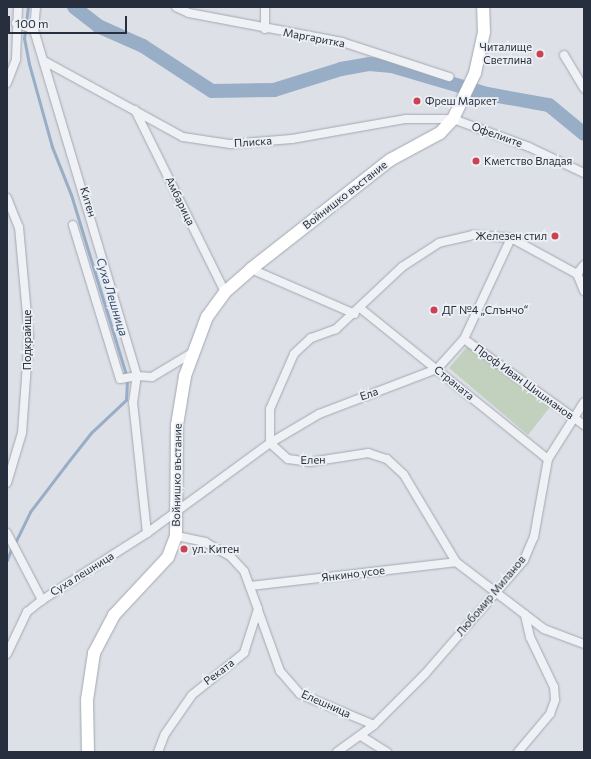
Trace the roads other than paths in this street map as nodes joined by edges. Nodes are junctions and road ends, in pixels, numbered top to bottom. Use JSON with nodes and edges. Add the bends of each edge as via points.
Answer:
{"nodes":[{"id":1,"x":17,"y":7,"type":"edge"},
{"id":2,"x":36,"y":7,"type":"edge"},
{"id":3,"x":176,"y":7,"type":"edge"},
{"id":4,"x":265,"y":7,"type":"edge"},
{"id":5,"x":485,"y":9,"type":"edge"},
{"id":6,"x":19,"y":24,"type":"junction"},
{"id":7,"x":33,"y":29,"type":"junction"},
{"id":8,"x":265,"y":29,"type":"junction"},
{"id":9,"x":564,"y":55,"type":"dead end"},
{"id":10,"x":46,"y":62,"type":"junction"},
{"id":11,"x":449,"y":77,"type":"dead end"},
{"id":12,"x":7,"y":83,"type":"edge"},
{"id":13,"x":584,"y":88,"type":"edge"},
{"id":14,"x":135,"y":110,"type":"junction"},
{"id":15,"x":453,"y":119,"type":"junction"},
{"id":16,"x":584,"y":173,"type":"edge"},
{"id":17,"x":7,"y":198,"type":"edge"},
{"id":18,"x":73,"y":225,"type":"dead end"},
{"id":19,"x":512,"y":238,"type":"junction"},
{"id":20,"x":584,"y":265,"type":"edge"},
{"id":21,"x":251,"y":270,"type":"junction"},
{"id":22,"x":577,"y":274,"type":"junction"},
{"id":23,"x":584,"y":291,"type":"edge"},
{"id":24,"x":225,"y":292,"type":"junction"},
{"id":25,"x":357,"y":311,"type":"junction"},
{"id":26,"x":464,"y":339,"type":"junction"},
{"id":27,"x":192,"y":353,"type":"junction"},
{"id":28,"x":437,"y":369,"type":"junction"},
{"id":29,"x":137,"y":376,"type":"junction"},
{"id":30,"x":584,"y":402,"type":"edge"},
{"id":31,"x":573,"y":419,"type":"junction"},
{"id":32,"x":584,"y":425,"type":"edge"},
{"id":33,"x":270,"y":443,"type":"junction"},
{"id":34,"x":548,"y":458,"type":"junction"},
{"id":35,"x":7,"y":483,"type":"edge"},
{"id":36,"x":177,"y":510,"type":"junction"},
{"id":37,"x":7,"y":533,"type":"edge"},
{"id":38,"x":147,"y":533,"type":"junction"},
{"id":39,"x":176,"y":536,"type":"junction"},
{"id":40,"x":456,"y":562,"type":"junction"},
{"id":41,"x":250,"y":586,"type":"junction"},
{"id":42,"x":495,"y":592,"type":"junction"},
{"id":43,"x":42,"y":600,"type":"junction"},
{"id":44,"x":258,"y":609,"type":"junction"},
{"id":45,"x":525,"y":616,"type":"junction"},
{"id":46,"x":584,"y":644,"type":"edge"},
{"id":47,"x":7,"y":654,"type":"edge"},
{"id":48,"x":374,"y":726,"type":"junction"},
{"id":49,"x":361,"y":736,"type":"junction"},
{"id":50,"x":88,"y":752,"type":"edge"},
{"id":51,"x":158,"y":752,"type":"edge"},
{"id":52,"x":337,"y":752,"type":"edge"},
{"id":53,"x":387,"y":752,"type":"edge"},
{"id":54,"x":518,"y":752,"type":"edge"}],
"edges":[{"from":1,"to":6,"type":"street"},
{"from":2,"to":7,"type":"street"},
{"from":3,"to":8,"type":"street","name":"Маргаритка"},
{"from":4,"to":8,"type":"street"},
{"from":5,"to":15,"type":"street","name":"Войнишко въстание","via":[[484,32],[475,73],[462,105]]},
{"from":6,"to":7,"type":"street"},
{"from":6,"to":12,"type":"street","via":[[16,59]]},
{"from":7,"to":10,"type":"street","name":"Китен"},
{"from":8,"to":11,"type":"street","name":"Маргаритка","via":[[342,42]]},
{"from":9,"to":13,"type":"street"},
{"from":10,"to":14,"type":"street","name":"Плиска"},
{"from":10,"to":29,"type":"street","name":"Китен"},
{"from":14,"to":15,"type":"street","name":"Плиска","via":[[183,136],[230,144],[292,139],[406,119]]},
{"from":14,"to":24,"type":"street","name":"Амбарица"},
{"from":15,"to":16,"type":"street","name":"Офелиите","via":[[529,147]]},
{"from":15,"to":21,"type":"street","name":"Войнишко въстание","via":[[440,133],[390,160]]},
{"from":17,"to":35,"type":"street","name":"Подкрайще","via":[[19,227],[29,336],[22,433]]},
{"from":18,"to":29,"type":"street","via":[[120,380]]},
{"from":19,"to":22,"type":"street"},
{"from":19,"to":25,"type":"street","via":[[473,235],[439,243],[402,267]]},
{"from":19,"to":26,"type":"street","name":"Ела"},
{"from":20,"to":22,"type":"street"},
{"from":21,"to":24,"type":"street","name":"Войнишко въстание"},
{"from":21,"to":25,"type":"street","name":"Страната"},
{"from":22,"to":23,"type":"street"},
{"from":24,"to":27,"type":"street","name":"Войнишко въстание","via":[[207,317]]},
{"from":25,"to":28,"type":"street","name":"Страната"},
{"from":25,"to":33,"type":"street","via":[[336,329],[311,338],[294,354],[270,410]]},
{"from":26,"to":28,"type":"street","name":"Ела"},
{"from":26,"to":31,"type":"street","name":"Проф Иван Шишманов"},
{"from":27,"to":29,"type":"street","via":[[152,377]]},
{"from":27,"to":36,"type":"street","name":"Войнишко въстание","via":[[177,425]]},
{"from":28,"to":33,"type":"street","name":"Ела","via":[[319,414]]},
{"from":28,"to":34,"type":"street","name":"Страната"},
{"from":29,"to":38,"type":"street","name":"Китен","via":[[133,403]]},
{"from":30,"to":31,"type":"street","name":"Любомир Миланов"},
{"from":31,"to":32,"type":"street","name":"Проф Иван Шишманов"},
{"from":31,"to":34,"type":"street","name":"Любомир Миланов"},
{"from":33,"to":36,"type":"street","name":"Ела"},
{"from":33,"to":40,"type":"street","name":"Елен","via":[[288,459],[310,462],[368,453],[387,458],[404,475]]},
{"from":34,"to":42,"type":"street","name":"Любомир Миланов","via":[[534,537],[524,560]]},
{"from":36,"to":38,"type":"street","name":"Суха лешница"},
{"from":36,"to":39,"type":"street","name":"Войнишко въстание"},
{"from":37,"to":43,"type":"street"},
{"from":38,"to":43,"type":"street","name":"Суха лешница"},
{"from":39,"to":41,"type":"street","via":[[205,542],[230,556],[244,571]]},
{"from":39,"to":50,"type":"street","name":"Войнишко въстание","via":[[168,557],[114,616],[94,653],[88,700]]},
{"from":40,"to":41,"type":"street","name":"Янкино усое"},
{"from":40,"to":42,"type":"street","name":"Елен"},
{"from":41,"to":44,"type":"street"},
{"from":42,"to":45,"type":"street","name":"Елен"},
{"from":42,"to":48,"type":"street","name":"Любомир Миланов","via":[[425,674]]},
{"from":43,"to":47,"type":"street","name":"Суха лешница","via":[[27,612]]},
{"from":44,"to":48,"type":"street","name":"Елешница","via":[[280,671],[300,694]]},
{"from":44,"to":51,"type":"street","name":"Реката","via":[[244,653],[192,695],[165,734]]},
{"from":45,"to":46,"type":"street","name":"Елен","via":[[544,629]]},
{"from":45,"to":54,"type":"street","via":[[530,637],[554,687],[555,700],[550,714]]},
{"from":48,"to":49,"type":"street","name":"Любомир Миланов"},
{"from":49,"to":52,"type":"street","name":"Любомир Миланов"},
{"from":49,"to":53,"type":"street"}]}
